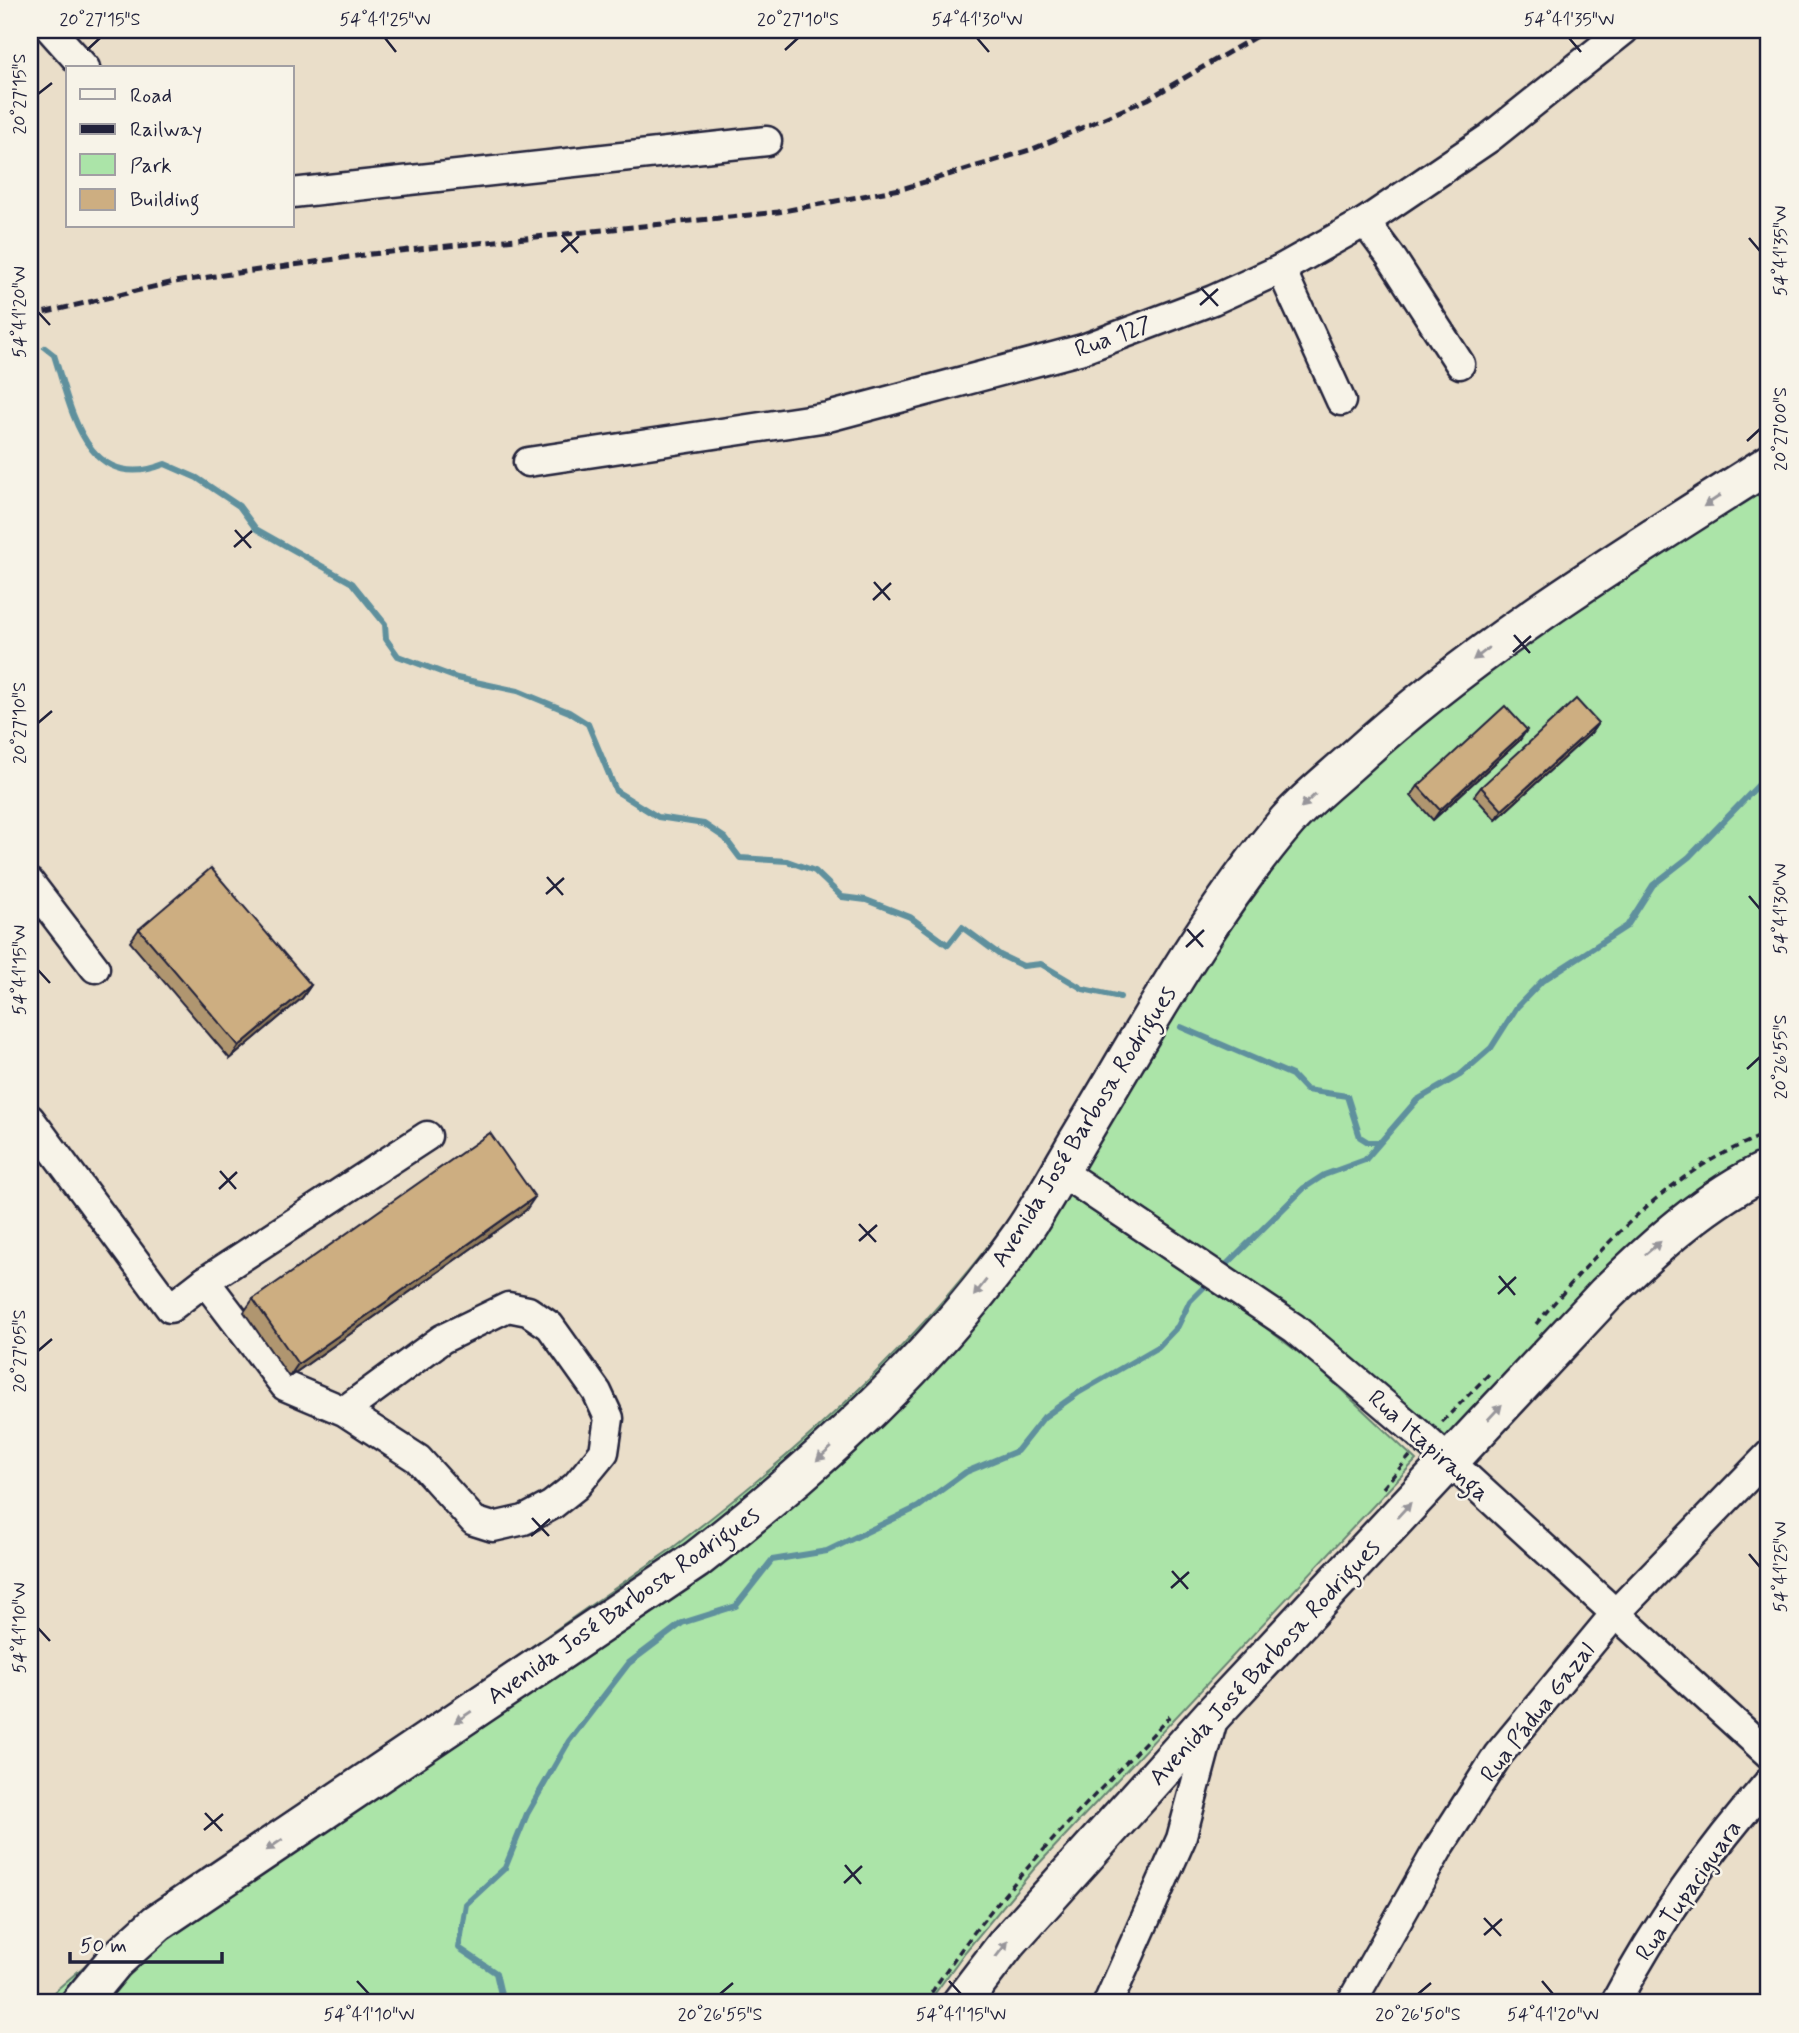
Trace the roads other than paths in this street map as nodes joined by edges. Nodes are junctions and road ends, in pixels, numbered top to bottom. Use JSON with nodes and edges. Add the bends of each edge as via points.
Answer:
{"nodes":[{"id":1,"x":51,"y":30,"type":"edge"},
{"id":2,"x":1624,"y":30,"type":"edge"},
{"id":3,"x":83,"y":66,"type":"edge"},
{"id":4,"x":767,"y":141,"type":"dead end"},
{"id":5,"x":294,"y":193,"type":"edge"},
{"id":6,"x":1365,"y":222,"type":"junction"},
{"id":7,"x":1281,"y":269,"type":"junction"},
{"id":8,"x":1460,"y":364,"type":"dead end"},
{"id":9,"x":1341,"y":401,"type":"dead end"},
{"id":10,"x":528,"y":461,"type":"dead end"},
{"id":11,"x":1769,"y":464,"type":"edge"},
{"id":12,"x":30,"y":883,"type":"edge"},
{"id":13,"x":95,"y":968,"type":"dead end"},
{"id":14,"x":30,"y":1119,"type":"edge"},
{"id":15,"x":427,"y":1136,"type":"dead end"},
{"id":16,"x":1769,"y":1169,"type":"edge"},
{"id":17,"x":1060,"y":1171,"type":"junction"},
{"id":18,"x":205,"y":1280,"type":"junction"},
{"id":19,"x":344,"y":1411,"type":"junction"},
{"id":20,"x":1769,"y":1455,"type":"edge"},
{"id":21,"x":1449,"y":1462,"type":"junction"},
{"id":22,"x":1615,"y":1614,"type":"junction"},
{"id":23,"x":1216,"y":1712,"type":"junction"},
{"id":24,"x":1769,"y":1754,"type":"edge"},
{"id":25,"x":1769,"y":1782,"type":"edge"},
{"id":26,"x":80,"y":2003,"type":"edge"},
{"id":27,"x":961,"y":2003,"type":"edge"},
{"id":28,"x":1108,"y":2003,"type":"edge"},
{"id":29,"x":1351,"y":2003,"type":"edge"},
{"id":30,"x":1615,"y":2003,"type":"edge"}],
"edges":[{"from":1,"to":3,"type":"street"},
{"from":2,"to":6,"type":"street","name":"Rua 127","via":[[1489,138]]},
{"from":4,"to":5,"type":"street"},
{"from":6,"to":7,"type":"street","name":"Rua 127"},
{"from":6,"to":8,"type":"street"},
{"from":7,"to":9,"type":"street"},
{"from":7,"to":10,"type":"street","name":"Rua 127","via":[[1083,349],[828,417]]},
{"from":11,"to":17,"type":"main road","name":"Avenida José Barbosa Rodrigues","one_way":true,"via":[[1492,645],[1408,709],[1289,819],[1187,958]]},
{"from":12,"to":13,"type":"street"},
{"from":14,"to":18,"type":"street","via":[[170,1308]]},
{"from":15,"to":18,"type":"street"},
{"from":21,"to":16,"type":"main road","name":"Avenida José Barbosa Rodrigues","one_way":true,"via":[[1649,1251],[1742,1182]]},
{"from":17,"to":21,"type":"street","name":"Rua Itapiranga","via":[[1294,1328]]},
{"from":17,"to":26,"type":"main road","name":"Avenida José Barbosa Rodrigues","one_way":true,"via":[[975,1295],[850,1431],[777,1497],[696,1560],[157,1923],[114,1962]]},
{"from":18,"to":19,"type":"street","via":[[285,1386]]},
{"from":19,"to":19,"type":"street","via":[[418,1459],[474,1521],[493,1527],[524,1520],[576,1486],[604,1452],[609,1418],[597,1392],[550,1326],[528,1311],[508,1307],[442,1339]]},
{"from":20,"to":22,"type":"street","name":"Rua Pádua Gazal"},
{"from":21,"to":22,"type":"street","name":"Rua Itapiranga"},
{"from":23,"to":21,"type":"main road","name":"Avenida José Barbosa Rodrigues","one_way":true},
{"from":22,"to":24,"type":"street","name":"Rua Itapiranga"},
{"from":22,"to":29,"type":"street","name":"Rua Pádua Gazal","via":[[1498,1755],[1438,1849]]},
{"from":27,"to":23,"type":"main road","name":"Avenida José Barbosa Rodrigues","one_way":true,"via":[[1007,1943]]},
{"from":23,"to":28,"type":"street","via":[[1181,1839]]},
{"from":25,"to":30,"type":"street","name":"Rua Tupaciguara","via":[[1727,1830],[1636,1963]]}]}
